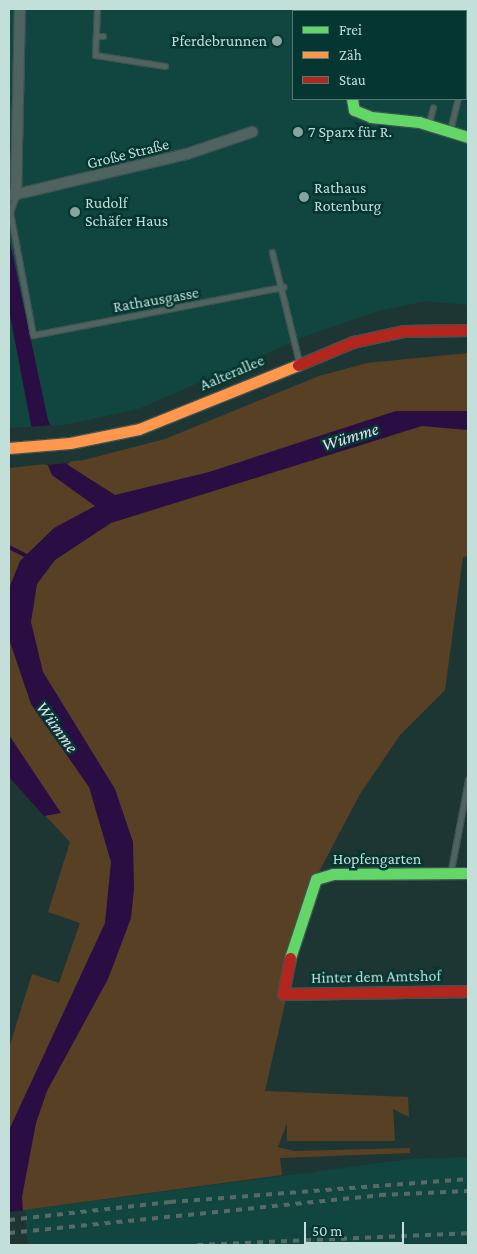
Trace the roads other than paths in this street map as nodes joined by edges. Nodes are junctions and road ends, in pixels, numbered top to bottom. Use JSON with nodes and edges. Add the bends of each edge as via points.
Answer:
{"nodes":[{"id":1,"x":20,"y":9,"type":"edge"},
{"id":2,"x":97,"y":9,"type":"edge"},
{"id":3,"x":96,"y":36,"type":"junction"},
{"id":4,"x":103,"y":36,"type":"dead end"},
{"id":5,"x":165,"y":66,"type":"dead end"},
{"id":6,"x":458,"y":100,"type":"edge"},
{"id":7,"x":353,"y":104,"type":"edge"},
{"id":8,"x":433,"y":107,"type":"dead end"},
{"id":9,"x":429,"y":125,"type":"junction"},
{"id":10,"x":450,"y":130,"type":"junction"},
{"id":11,"x":252,"y":132,"type":"dead end"},
{"id":12,"x":468,"y":136,"type":"edge"},
{"id":13,"x":12,"y":196,"type":"edge"},
{"id":14,"x":272,"y":252,"type":"dead end"},
{"id":15,"x":283,"y":287,"type":"junction"},
{"id":16,"x":468,"y":330,"type":"edge"},
{"id":17,"x":299,"y":362,"type":"junction"},
{"id":18,"x":9,"y":448,"type":"edge"},
{"id":19,"x":468,"y":780,"type":"edge"},
{"id":20,"x":450,"y":873,"type":"junction"},
{"id":21,"x":468,"y":873,"type":"edge"},
{"id":22,"x":468,"y":992,"type":"edge"},
{"id":23,"x":283,"y":994,"type":"joint"}],
"edges":[{"from":1,"to":13,"type":"street"},
{"from":2,"to":3,"type":"lane"},
{"from":3,"to":4,"type":"lane"},
{"from":3,"to":5,"type":"lane","via":[[95,55]]},
{"from":6,"to":10,"type":"lane"},
{"from":7,"to":9,"type":"street","via":[[371,117]]},
{"from":8,"to":9,"type":"lane"},
{"from":9,"to":10,"type":"street"},
{"from":10,"to":12,"type":"street"},
{"from":11,"to":13,"type":"street","name":"Große Straße","via":[[187,154]]},
{"from":13,"to":15,"type":"lane","name":"Rathausgasse","via":[[10,212],[33,335]]},
{"from":14,"to":15,"type":"lane"},
{"from":15,"to":17,"type":"lane"},
{"from":16,"to":17,"type":"street","name":"Aalterallee","via":[[403,331],[353,342]]},
{"from":17,"to":18,"type":"street","name":"Aalterallee","via":[[139,429],[70,443]]},
{"from":19,"to":20,"type":"lane"},
{"from":20,"to":21,"type":"street","name":"Hopfengarten"},
{"from":20,"to":23,"type":"street","name":"Hopfengarten","via":[[333,874],[316,878],[296,931]]},
{"from":22,"to":23,"type":"street","name":"Hinter dem Amtshof"}]}
